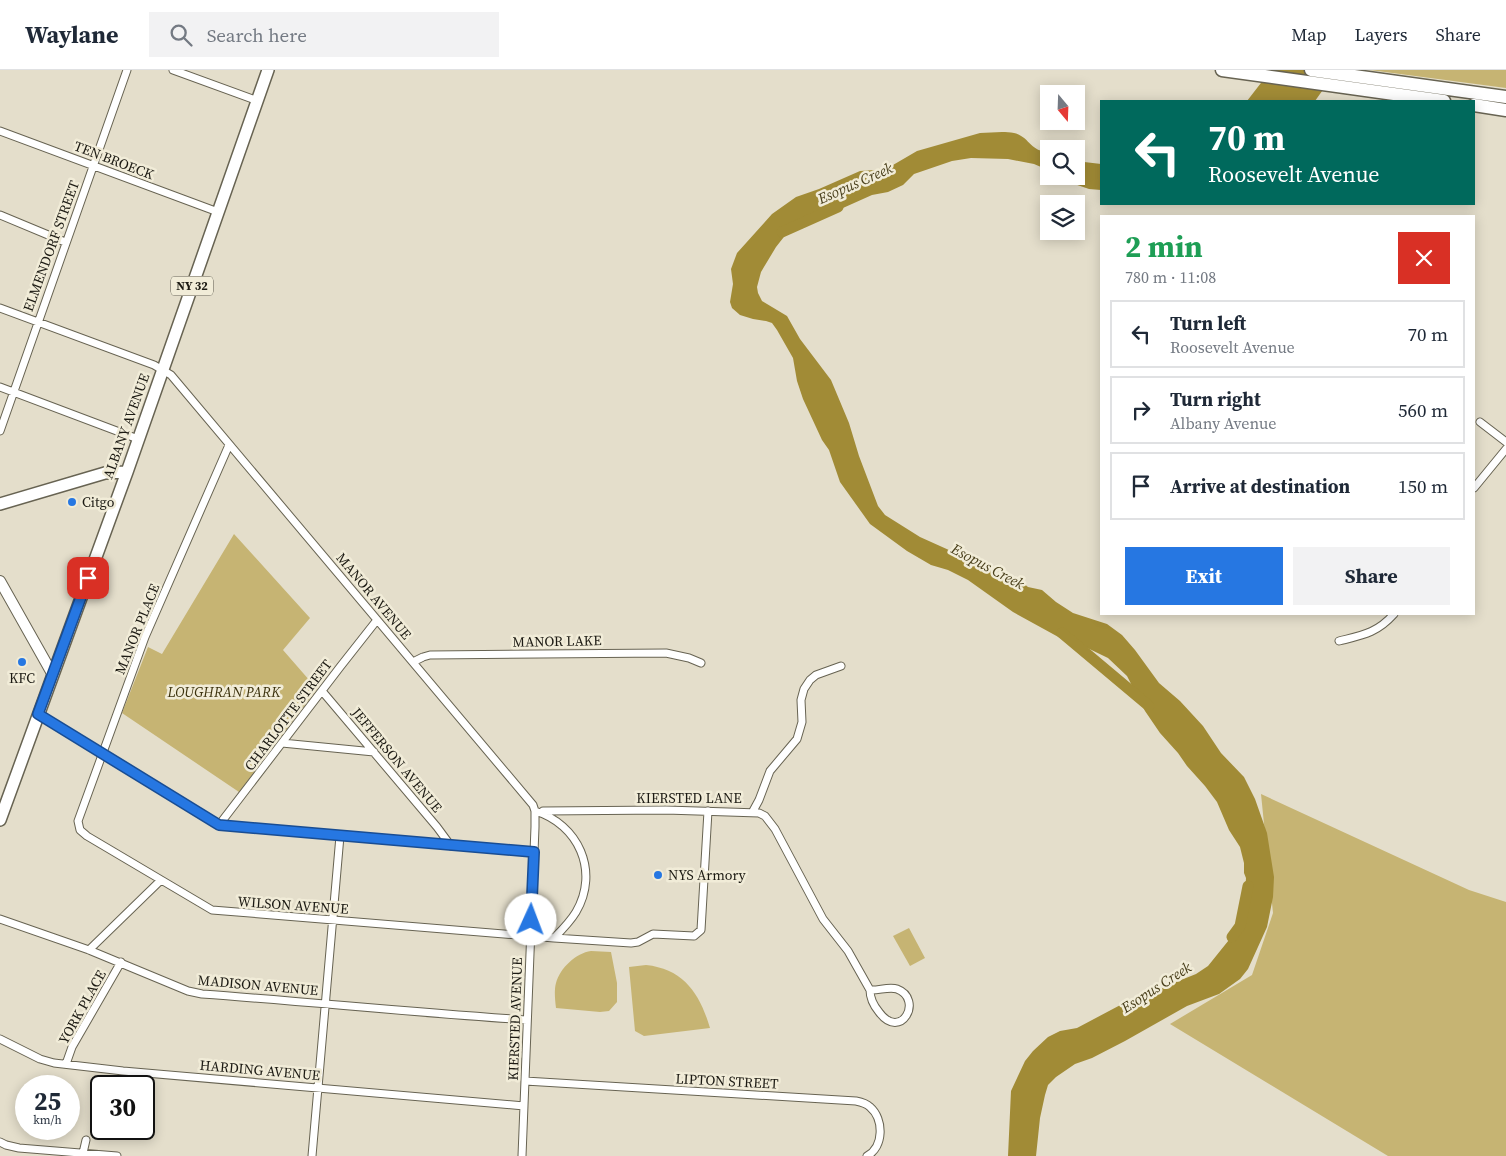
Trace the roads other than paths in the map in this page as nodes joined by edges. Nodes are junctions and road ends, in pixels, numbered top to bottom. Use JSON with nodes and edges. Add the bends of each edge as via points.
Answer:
{"nodes":[{"id":1,"x":127,"y":70,"type":"edge"},
{"id":2,"x":173,"y":70,"type":"edge"},
{"id":3,"x":268,"y":70,"type":"edge"},
{"id":4,"x":1222,"y":70,"type":"edge"},
{"id":5,"x":1311,"y":70,"type":"edge"},
{"id":6,"x":1506,"y":97,"type":"edge"},
{"id":7,"x":1437,"y":100,"type":"edge"},
{"id":8,"x":258,"y":101,"type":"junction"},
{"id":9,"x":1475,"y":106,"type":"edge"},
{"id":10,"x":1506,"y":110,"type":"edge"},
{"id":11,"x":0,"y":131,"type":"edge"},
{"id":12,"x":93,"y":166,"type":"junction"},
{"id":13,"x":218,"y":212,"type":"junction"},
{"id":14,"x":0,"y":215,"type":"edge"},
{"id":15,"x":65,"y":242,"type":"junction"},
{"id":16,"x":0,"y":308,"type":"edge"},
{"id":17,"x":38,"y":321,"type":"junction"},
{"id":18,"x":163,"y":369,"type":"junction"},
{"id":19,"x":0,"y":387,"type":"edge"},
{"id":20,"x":14,"y":392,"type":"junction"},
{"id":21,"x":1480,"y":422,"type":"dead end"},
{"id":22,"x":0,"y":431,"type":"edge"},
{"id":23,"x":138,"y":439,"type":"junction"},
{"id":24,"x":1506,"y":442,"type":"edge"},
{"id":25,"x":228,"y":445,"type":"junction"},
{"id":26,"x":1506,"y":449,"type":"edge"},
{"id":27,"x":126,"y":472,"type":"junction"},
{"id":28,"x":1475,"y":487,"type":"edge"},
{"id":29,"x":0,"y":504,"type":"edge"},
{"id":30,"x":0,"y":581,"type":"edge"},
{"id":31,"x":1393,"y":615,"type":"edge"},
{"id":32,"x":377,"y":620,"type":"junction"},
{"id":33,"x":1339,"y":641,"type":"dead end"},
{"id":34,"x":413,"y":662,"type":"junction"},
{"id":35,"x":700,"y":664,"type":"dead end"},
{"id":36,"x":841,"y":666,"type":"dead end"},
{"id":37,"x":53,"y":675,"type":"junction"},
{"id":38,"x":322,"y":691,"type":"junction"},
{"id":39,"x":38,"y":714,"type":"junction"},
{"id":40,"x":282,"y":743,"type":"junction"},
{"id":41,"x":374,"y":752,"type":"junction"},
{"id":42,"x":102,"y":755,"type":"junction"},
{"id":43,"x":535,"y":810,"type":"junction"},
{"id":44,"x":708,"y":811,"type":"junction"},
{"id":45,"x":753,"y":811,"type":"junction"},
{"id":46,"x":0,"y":820,"type":"edge"},
{"id":47,"x":219,"y":825,"type":"junction"},
{"id":48,"x":78,"y":826,"type":"joint"},
{"id":49,"x":340,"y":836,"type":"junction"},
{"id":50,"x":451,"y":846,"type":"junction"},
{"id":51,"x":534,"y":852,"type":"junction"},
{"id":52,"x":161,"y":880,"type":"junction"},
{"id":53,"x":0,"y":919,"type":"edge"},
{"id":54,"x":332,"y":920,"type":"junction"},
{"id":55,"x":531,"y":937,"type":"junction"},
{"id":56,"x":554,"y":938,"type":"junction"},
{"id":57,"x":89,"y":950,"type":"junction"},
{"id":58,"x":121,"y":962,"type":"junction"},
{"id":59,"x":870,"y":990,"type":"junction"},
{"id":60,"x":325,"y":1003,"type":"junction"},
{"id":61,"x":527,"y":1020,"type":"junction"},
{"id":62,"x":0,"y":1039,"type":"edge"},
{"id":63,"x":66,"y":1064,"type":"junction"},
{"id":64,"x":525,"y":1082,"type":"junction"},
{"id":65,"x":318,"y":1087,"type":"junction"},
{"id":66,"x":524,"y":1106,"type":"junction"},
{"id":67,"x":86,"y":1140,"type":"dead end"},
{"id":68,"x":0,"y":1142,"type":"edge"},
{"id":69,"x":48,"y":1153,"type":"edge"},
{"id":70,"x":83,"y":1153,"type":"junction"},
{"id":71,"x":117,"y":1156,"type":"edge"},
{"id":72,"x":312,"y":1156,"type":"edge"},
{"id":73,"x":522,"y":1156,"type":"edge"},
{"id":74,"x":867,"y":1156,"type":"edge"}],
"edges":[{"from":1,"to":12,"type":"street","name":"ELMENDORF STREET"},
{"from":2,"to":8,"type":"street"},
{"from":3,"to":8,"type":"main road","name":"ALBANY AVENUE","number":"NY 32"},
{"from":4,"to":7,"type":"highway"},
{"from":5,"to":6,"type":"highway"},
{"from":8,"to":13,"type":"main road","name":"ALBANY AVENUE","number":"NY 32"},
{"from":9,"to":10,"type":"highway"},
{"from":11,"to":12,"type":"street","name":"TEN BROECK"},
{"from":12,"to":13,"type":"street","name":"TEN BROECK"},
{"from":12,"to":15,"type":"street","name":"ELMENDORF STREET"},
{"from":13,"to":18,"type":"main road","name":"ALBANY AVENUE","number":"NY 32"},
{"from":14,"to":15,"type":"street"},
{"from":15,"to":17,"type":"street","name":"ELMENDORF STREET"},
{"from":16,"to":17,"type":"street"},
{"from":17,"to":18,"type":"street"},
{"from":17,"to":20,"type":"street","name":"ELMENDORF STREET"},
{"from":18,"to":23,"type":"main road","name":"ALBANY AVENUE","number":"NY 32"},
{"from":18,"to":25,"type":"street","name":"MANOR AVENUE"},
{"from":19,"to":20,"type":"street"},
{"from":20,"to":22,"type":"street","name":"ELMENDORF STREET"},
{"from":20,"to":23,"type":"street"},
{"from":21,"to":24,"type":"street"},
{"from":23,"to":27,"type":"main road","name":"ALBANY AVENUE","number":"NY 32"},
{"from":25,"to":32,"type":"street","name":"MANOR AVENUE"},
{"from":25,"to":42,"type":"street","name":"MANOR PLACE","via":[[146,637]]},
{"from":26,"to":28,"type":"street"},
{"from":27,"to":29,"type":"main road","via":[[105,473]]},
{"from":27,"to":37,"type":"main road","name":"ALBANY AVENUE"},
{"from":30,"to":37,"type":"street"},
{"from":31,"to":33,"type":"street","via":[[1371,632]]},
{"from":32,"to":34,"type":"street","name":"MANOR AVENUE"},
{"from":32,"to":38,"type":"street","name":"CHARLOTTE STREET"},
{"from":34,"to":35,"type":"street","name":"MANOR LAKE","via":[[430,655],[666,653]]},
{"from":34,"to":43,"type":"street","name":"MANOR AVENUE"},
{"from":36,"to":45,"type":"street","via":[[816,675],[804,689],[798,739],[770,771]]},
{"from":37,"to":39,"type":"main road","name":"ALBANY AVENUE"},
{"from":38,"to":40,"type":"street","name":"CHARLOTTE STREET"},
{"from":38,"to":41,"type":"street","name":"JEFFERSON AVENUE"},
{"from":39,"to":42,"type":"street"},
{"from":39,"to":46,"type":"main road","name":"ALBANY AVENUE"},
{"from":40,"to":41,"type":"street"},
{"from":40,"to":47,"type":"street","name":"CHARLOTTE STREET"},
{"from":41,"to":50,"type":"street","name":"JEFFERSON AVENUE"},
{"from":42,"to":47,"type":"street"},
{"from":42,"to":48,"type":"street","name":"MANOR PLACE"},
{"from":43,"to":44,"type":"street","name":"KIERSTED LANE"},
{"from":43,"to":51,"type":"street"},
{"from":43,"to":56,"type":"street","via":[[549,815],[571,834],[584,861],[586,876],[581,902],[567,925]]},
{"from":44,"to":45,"type":"street","name":"KIERSTED LANE"},
{"from":44,"to":56,"type":"street","name":"WILSON AVENUE","via":[[701,930],[698,934],[653,934],[631,943]]},
{"from":45,"to":59,"type":"street","name":"KIERSTED LANE","via":[[765,816],[775,829],[823,920],[848,951]]},
{"from":47,"to":49,"type":"street"},
{"from":48,"to":52,"type":"street","name":"WILSON AVENUE","via":[[87,836]]},
{"from":49,"to":50,"type":"street"},
{"from":49,"to":54,"type":"street"},
{"from":50,"to":51,"type":"street"},
{"from":51,"to":55,"type":"street","name":"KIERSTED AVENUE"},
{"from":52,"to":54,"type":"street","name":"WILSON AVENUE","via":[[212,910]]},
{"from":52,"to":57,"type":"street"},
{"from":53,"to":57,"type":"street","name":"MADISON AVENUE"},
{"from":54,"to":55,"type":"street","name":"WILSON AVENUE"},
{"from":54,"to":60,"type":"street"},
{"from":55,"to":56,"type":"street","name":"WILSON AVENUE"},
{"from":55,"to":61,"type":"street","name":"KIERSTED AVENUE"},
{"from":57,"to":58,"type":"street","name":"MADISON AVENUE"},
{"from":58,"to":60,"type":"street","name":"MADISON AVENUE","via":[[202,994]]},
{"from":58,"to":63,"type":"street","name":"YORK PLACE","via":[[72,1047]]},
{"from":59,"to":59,"type":"street","via":[[892,988],[900,991],[908,1002],[908,1014],[894,1023],[884,1019]]},
{"from":60,"to":61,"type":"street","name":"MADISON AVENUE"},
{"from":60,"to":65,"type":"street"},
{"from":61,"to":64,"type":"street","name":"KIERSTED AVENUE"},
{"from":62,"to":63,"type":"street","name":"HARDING AVENUE","via":[[40,1060]]},
{"from":63,"to":65,"type":"street","name":"HARDING AVENUE"},
{"from":64,"to":66,"type":"street","name":"KIERSTED AVENUE"},
{"from":64,"to":74,"type":"street","name":"LIPTON STREET","via":[[856,1101],[871,1108],[878,1117],[880,1135],[876,1148]]},
{"from":65,"to":66,"type":"street","name":"HARDING AVENUE"},
{"from":65,"to":72,"type":"street"},
{"from":66,"to":73,"type":"street","name":"KIERSTED AVENUE"},
{"from":67,"to":70,"type":"street"},
{"from":68,"to":69,"type":"street"},
{"from":69,"to":70,"type":"street"},
{"from":70,"to":71,"type":"street"}]}
